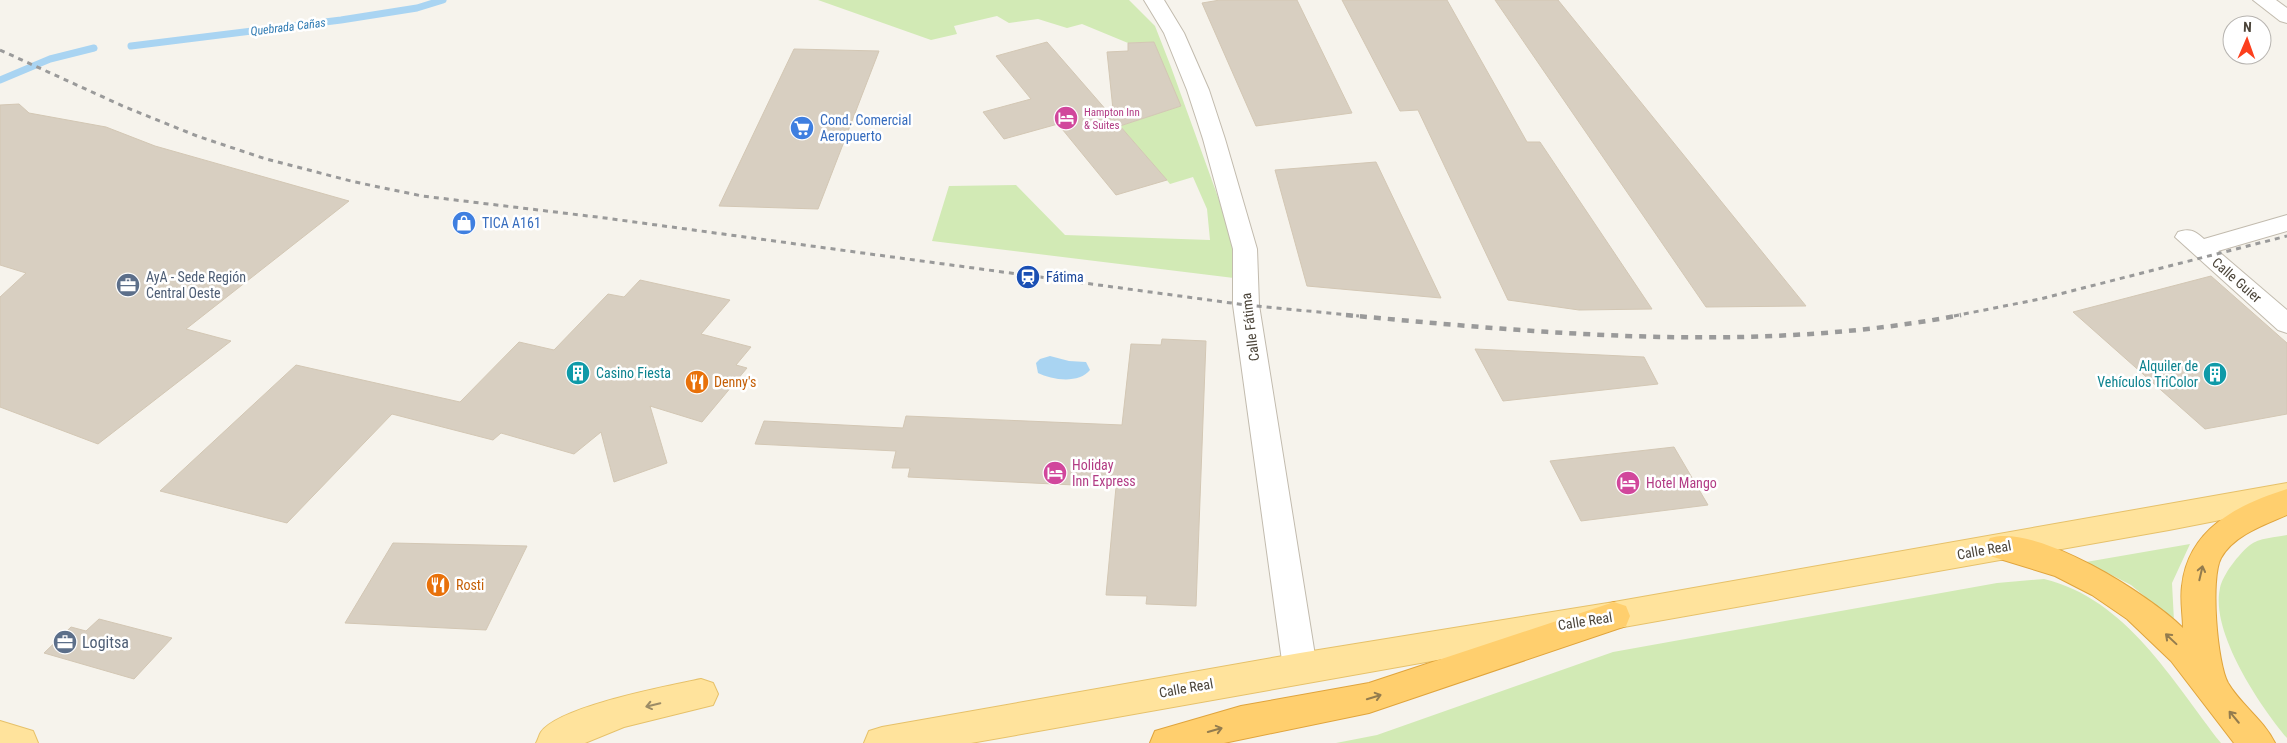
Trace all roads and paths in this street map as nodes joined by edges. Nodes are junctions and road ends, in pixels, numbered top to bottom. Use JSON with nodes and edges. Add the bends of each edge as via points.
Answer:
{"nodes":[{"id":1,"x":1154,"y":0,"type":"edge"},
{"id":2,"x":2263,"y":0,"type":"edge"},
{"id":3,"x":2287,"y":17,"type":"edge"},
{"id":4,"x":2287,"y":223,"type":"edge"},
{"id":5,"x":2287,"y":324,"type":"edge"},
{"id":6,"x":2287,"y":495,"type":"edge"},
{"id":7,"x":2287,"y":501,"type":"edge"},
{"id":8,"x":2001,"y":546,"type":"junction"},
{"id":9,"x":1614,"y":616,"type":"junction"},
{"id":10,"x":1300,"y":668,"type":"junction"},
{"id":11,"x":2212,"y":691,"type":"junction"},
{"id":12,"x":701,"y":694,"type":"dead end"},
{"id":13,"x":0,"y":737,"type":"edge"},
{"id":14,"x":20,"y":743,"type":"edge"},
{"id":15,"x":554,"y":743,"type":"edge"},
{"id":16,"x":882,"y":743,"type":"edge"},
{"id":17,"x":1168,"y":743,"type":"edge"},
{"id":18,"x":2256,"y":743,"type":"edge"}],
"edges":[{"from":1,"to":10,"type":"street","name":"Calle Fátima","via":[[1174,33],[1198,90],[1245,249],[1246,305]]},
{"from":2,"to":3,"type":"street"},
{"from":4,"to":5,"type":"street","name":"Calle Guier","via":[[2194,243]]},
{"from":6,"to":8,"type":"main road","name":"Calle Real"},
{"from":11,"to":7,"type":"highway","one_way":true,"via":[[2200,632],[2198,586],[2206,553],[2230,528]]},
{"from":8,"to":9,"type":"main road","name":"Calle Real"},
{"from":11,"to":8,"type":"highway","one_way":true,"via":[[2182,650],[2143,613],[2098,583],[2057,564]]},
{"from":9,"to":10,"type":"main road","name":"Calle Real"},
{"from":17,"to":9,"type":"highway","one_way":true,"via":[[1241,722],[1369,698]]},
{"from":10,"to":16,"type":"main road","name":"Calle Real"},
{"from":18,"to":11,"type":"highway","one_way":true},
{"from":12,"to":15,"type":"main road","one_way":true,"via":[[593,720],[572,729]]},
{"from":13,"to":14,"type":"main road"}]}
